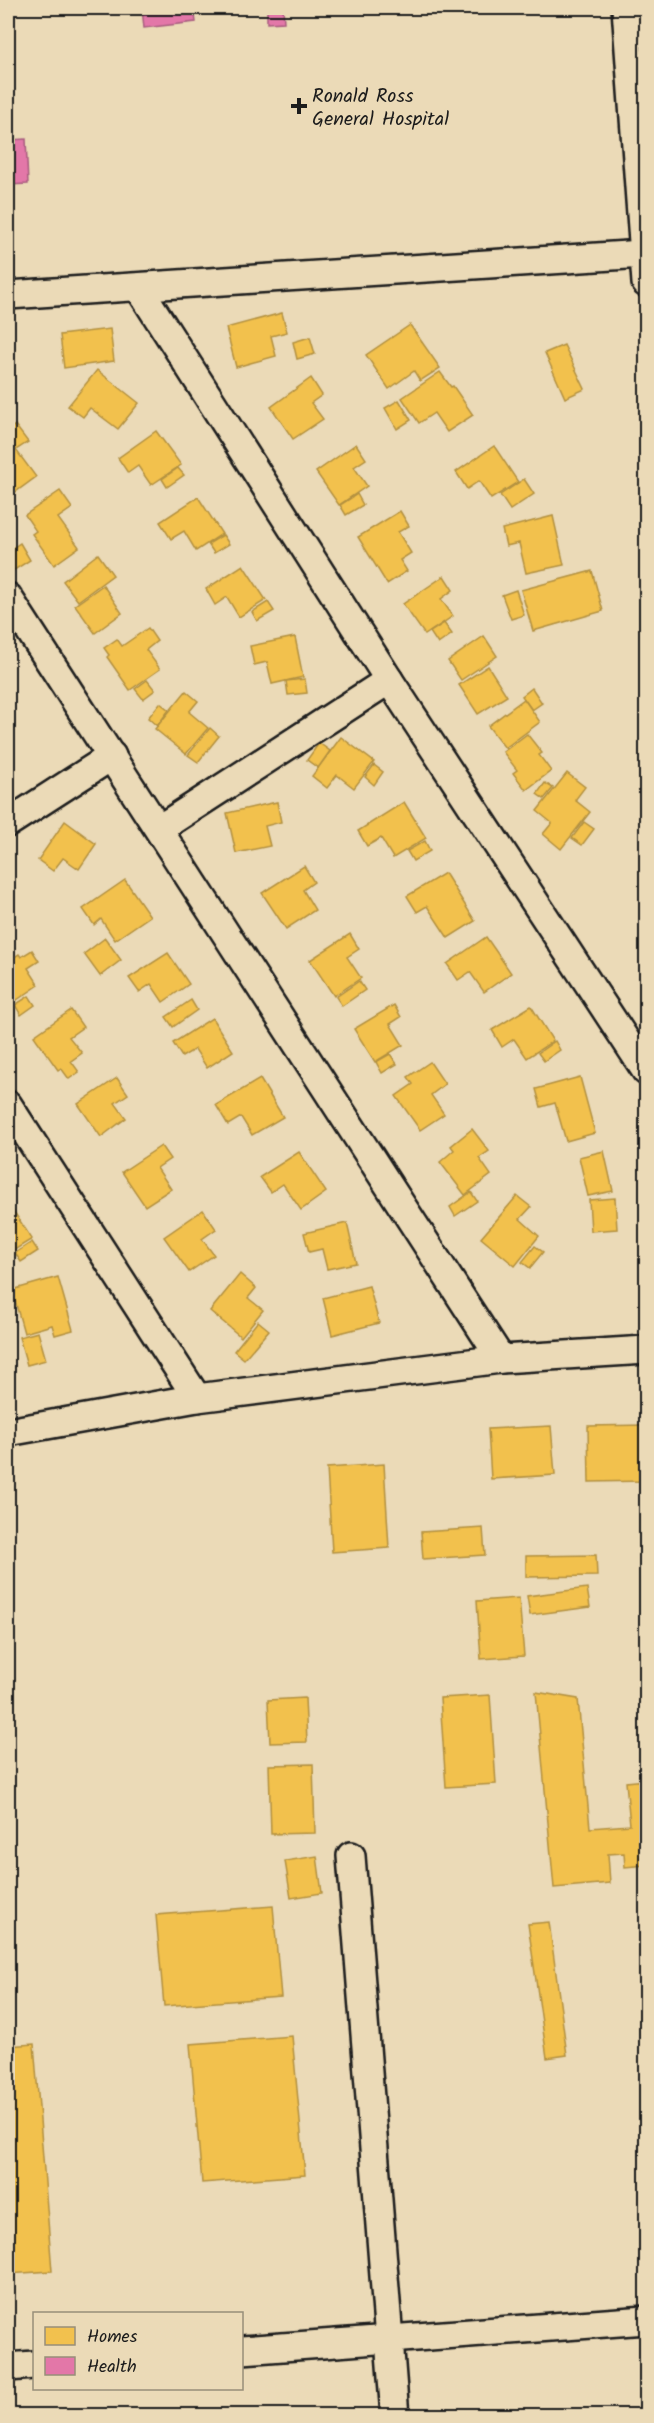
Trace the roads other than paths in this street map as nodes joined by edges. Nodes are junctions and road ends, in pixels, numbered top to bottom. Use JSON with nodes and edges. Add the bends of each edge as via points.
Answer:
{"nodes":[{"id":1,"x":633,"y":16,"type":"edge"},
{"id":2,"x":642,"y":170,"type":"edge"},
{"id":3,"x":643,"y":254,"type":"junction"},
{"id":4,"x":646,"y":284,"type":"edge"},
{"id":5,"x":139,"y":288,"type":"junction"},
{"id":6,"x":8,"y":295,"type":"edge"},
{"id":7,"x":8,"y":597,"type":"edge"},
{"id":8,"x":388,"y":680,"type":"junction"},
{"id":9,"x":112,"y":756,"type":"junction"},
{"id":10,"x":8,"y":823,"type":"edge"},
{"id":11,"x":159,"y":829,"type":"junction"},
{"id":12,"x":646,"y":1071,"type":"edge"},
{"id":13,"x":8,"y":1105,"type":"edge"},
{"id":14,"x":646,"y":1350,"type":"edge"},
{"id":15,"x":501,"y":1359,"type":"junction"},
{"id":16,"x":197,"y":1398,"type":"junction"},
{"id":17,"x":8,"y":1432,"type":"edge"},
{"id":18,"x":351,"y":1856,"type":"dead end"},
{"id":19,"x":646,"y":2320,"type":"edge"},
{"id":20,"x":387,"y":2339,"type":"junction"},
{"id":21,"x":243,"y":2350,"type":"edge"},
{"id":22,"x":33,"y":2365,"type":"edge"},
{"id":23,"x":8,"y":2367,"type":"edge"},
{"id":24,"x":395,"y":2415,"type":"edge"}],
"edges":[{"from":1,"to":2,"type":"street"},
{"from":2,"to":3,"type":"street"},
{"from":3,"to":4,"type":"street"},
{"from":3,"to":5,"type":"street"},
{"from":5,"to":6,"type":"street"},
{"from":5,"to":8,"type":"street"},
{"from":7,"to":9,"type":"street"},
{"from":8,"to":11,"type":"street"},
{"from":8,"to":12,"type":"street"},
{"from":9,"to":10,"type":"street"},
{"from":9,"to":11,"type":"street"},
{"from":11,"to":15,"type":"street"},
{"from":13,"to":16,"type":"street"},
{"from":14,"to":15,"type":"street"},
{"from":15,"to":16,"type":"street"},
{"from":16,"to":17,"type":"street"},
{"from":18,"to":20,"type":"street"},
{"from":19,"to":20,"type":"street"},
{"from":20,"to":21,"type":"street"},
{"from":20,"to":24,"type":"street"},
{"from":22,"to":23,"type":"street"}]}
